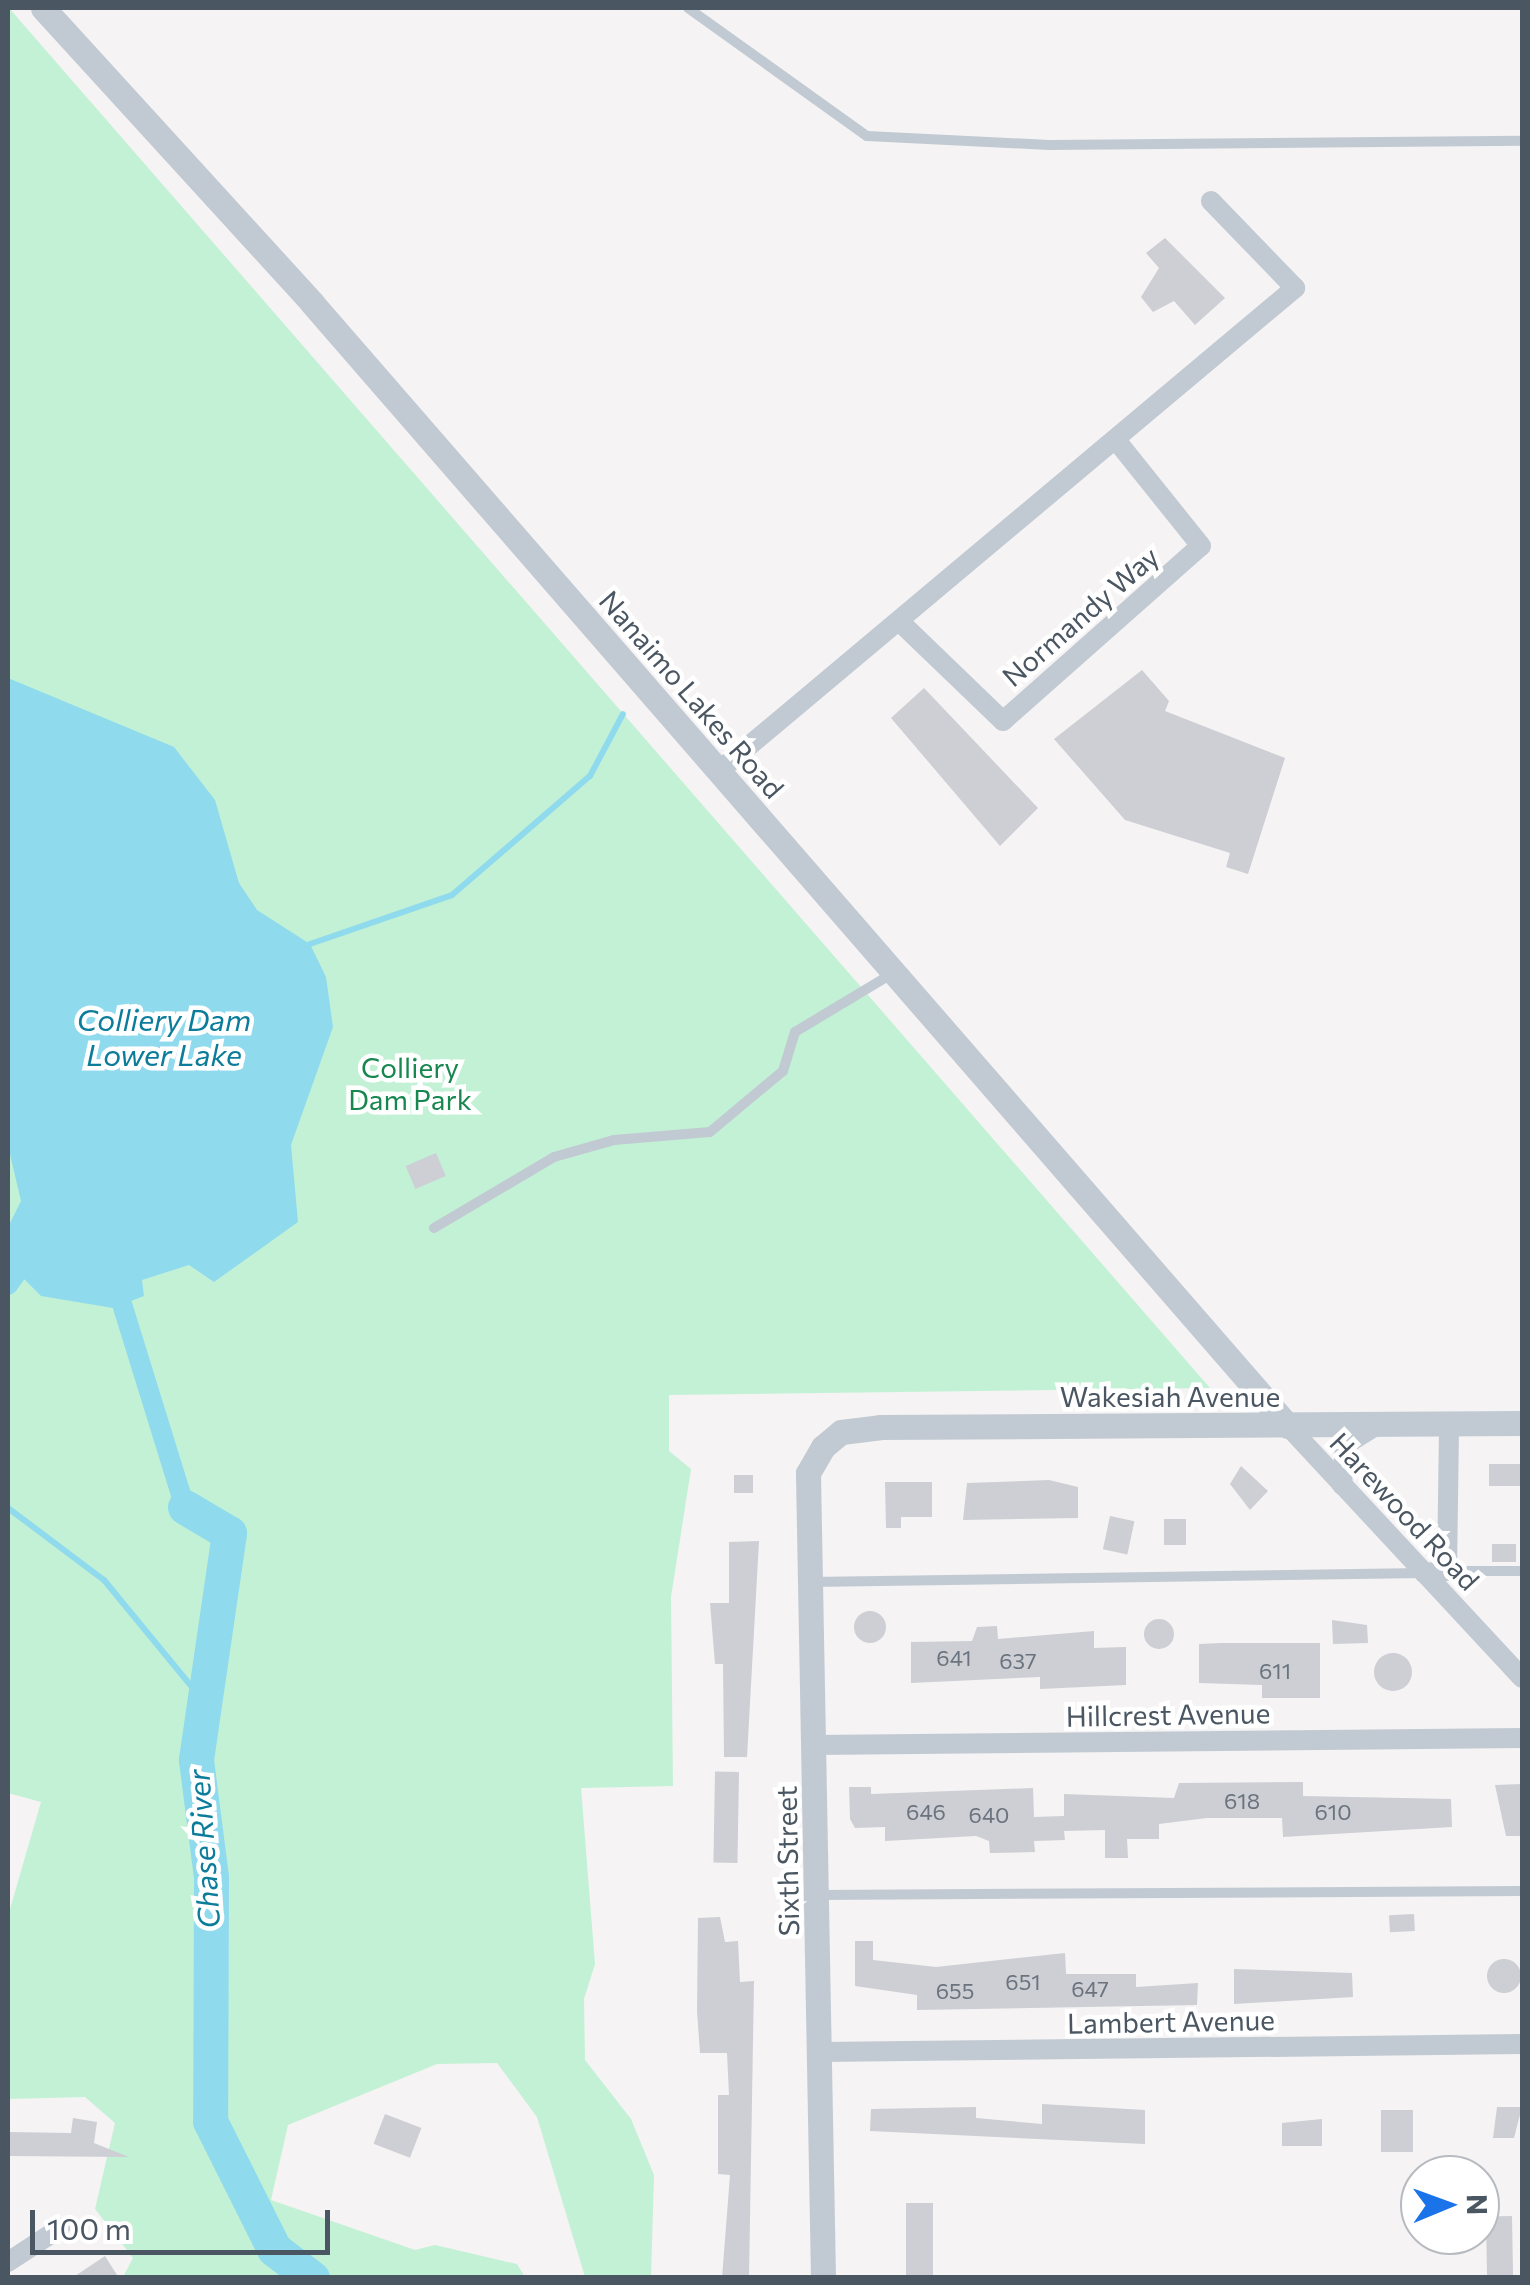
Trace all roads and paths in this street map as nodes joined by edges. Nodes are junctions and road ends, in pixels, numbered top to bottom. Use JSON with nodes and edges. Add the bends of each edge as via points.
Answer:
{"nodes":[{"id":1,"x":43,"y":8,"type":"edge"},
{"id":2,"x":688,"y":8,"type":"edge"},
{"id":3,"x":1522,"y":141,"type":"edge"},
{"id":4,"x":1211,"y":200,"type":"dead end"},
{"id":5,"x":1116,"y":440,"type":"junction"},
{"id":6,"x":898,"y":622,"type":"junction"},
{"id":7,"x":719,"y":771,"type":"junction"},
{"id":8,"x":894,"y":973,"type":"junction"},
{"id":9,"x":434,"y":1228,"type":"dead end"},
{"id":10,"x":1522,"y":1423,"type":"edge"},
{"id":11,"x":1377,"y":1425,"type":"junction"},
{"id":12,"x":1449,"y":1425,"type":"junction"},
{"id":13,"x":1288,"y":1426,"type":"junction"},
{"id":14,"x":823,"y":1447,"type":"joint"},
{"id":15,"x":1342,"y":1485,"type":"junction"},
{"id":16,"x":1522,"y":1570,"type":"edge"},
{"id":17,"x":1447,"y":1571,"type":"junction"},
{"id":18,"x":1424,"y":1573,"type":"junction"},
{"id":19,"x":808,"y":1582,"type":"junction"},
{"id":20,"x":1522,"y":1678,"type":"edge"},
{"id":21,"x":1522,"y":1738,"type":"edge"},
{"id":22,"x":814,"y":1745,"type":"junction"},
{"id":23,"x":1522,"y":1892,"type":"edge"},
{"id":24,"x":817,"y":1895,"type":"junction"},
{"id":25,"x":1522,"y":2044,"type":"edge"},
{"id":26,"x":820,"y":2052,"type":"junction"},
{"id":27,"x":60,"y":2228,"type":"dead end"},
{"id":28,"x":8,"y":2262,"type":"edge"},
{"id":29,"x":823,"y":2278,"type":"edge"}],
"edges":[{"from":1,"to":7,"type":"street","name":"Nanaimo Lakes Road"},
{"from":2,"to":3,"type":"lane","via":[[867,136],[1049,145]]},
{"from":4,"to":5,"type":"street","via":[[1295,288]]},
{"from":5,"to":6,"type":"street"},
{"from":5,"to":6,"type":"street","name":"Normandy Way","via":[[1201,546],[1003,721]]},
{"from":6,"to":7,"type":"street"},
{"from":7,"to":8,"type":"street","name":"Nanaimo Lakes Road"},
{"from":8,"to":9,"type":"lane","via":[[795,1032],[782,1072],[710,1132],[614,1140],[554,1157]]},
{"from":8,"to":13,"type":"street","name":"Nanaimo Lakes Road"},
{"from":10,"to":12,"type":"street","name":"Wakesiah Avenue"},
{"from":11,"to":12,"type":"street","name":"Wakesiah Avenue"},
{"from":11,"to":13,"type":"street","name":"Wakesiah Avenue"},
{"from":11,"to":15,"type":"street","via":[[1345,1445]]},
{"from":12,"to":17,"type":"street"},
{"from":13,"to":14,"type":"street","name":"Wakesiah Avenue","via":[[880,1427],[842,1432]]},
{"from":13,"to":15,"type":"street","name":"Harewood Road"},
{"from":14,"to":19,"type":"street","name":"Sixth Street","via":[[808,1473]]},
{"from":15,"to":18,"type":"street","name":"Harewood Road"},
{"from":16,"to":17,"type":"lane"},
{"from":17,"to":18,"type":"street"},
{"from":18,"to":19,"type":"lane"},
{"from":18,"to":20,"type":"street","name":"Harewood Road"},
{"from":19,"to":22,"type":"street","name":"Sixth Street"},
{"from":21,"to":22,"type":"street","name":"Hillcrest Avenue"},
{"from":22,"to":24,"type":"street","name":"Sixth Street"},
{"from":23,"to":24,"type":"lane"},
{"from":24,"to":26,"type":"street","name":"Sixth Street"},
{"from":25,"to":26,"type":"street","name":"Lambert Avenue"},
{"from":26,"to":29,"type":"street","name":"Sixth Street"},
{"from":27,"to":28,"type":"street"}]}
